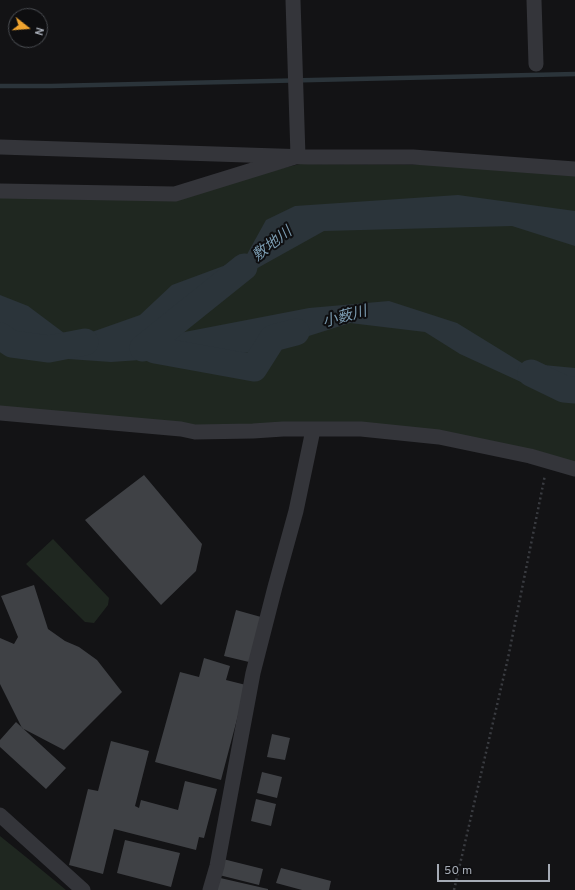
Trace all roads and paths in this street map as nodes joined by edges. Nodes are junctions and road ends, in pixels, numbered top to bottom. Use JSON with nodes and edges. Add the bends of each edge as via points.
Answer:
{"nodes":[{"id":1,"x":293,"y":0,"type":"edge"},
{"id":2,"x":534,"y":0,"type":"edge"},
{"id":3,"x":536,"y":64,"type":"dead end"},
{"id":4,"x":0,"y":147,"type":"edge"},
{"id":5,"x":298,"y":156,"type":"junction"},
{"id":6,"x":575,"y":169,"type":"edge"},
{"id":7,"x":0,"y":191,"type":"edge"},
{"id":8,"x":0,"y":414,"type":"edge"},
{"id":9,"x":313,"y":430,"type":"junction"},
{"id":10,"x":548,"y":461,"type":"junction"},
{"id":11,"x":575,"y":469,"type":"edge"},
{"id":12,"x":0,"y":815,"type":"edge"},
{"id":13,"x":83,"y":890,"type":"edge"},
{"id":14,"x":210,"y":890,"type":"edge"},
{"id":15,"x":454,"y":890,"type":"edge"}],
"edges":[{"from":1,"to":5,"type":"street"},
{"from":2,"to":3,"type":"street"},
{"from":4,"to":5,"type":"street"},
{"from":5,"to":6,"type":"street","via":[[413,157]]},
{"from":5,"to":7,"type":"street","via":[[175,194]]},
{"from":8,"to":9,"type":"street","via":[[195,432]]},
{"from":9,"to":10,"type":"street","via":[[361,429],[439,437]]},
{"from":9,"to":14,"type":"street","via":[[296,511],[253,673],[217,866]]},
{"from":10,"to":11,"type":"street"},
{"from":10,"to":15,"type":"path","via":[[508,658]]},
{"from":12,"to":13,"type":"street"}]}
